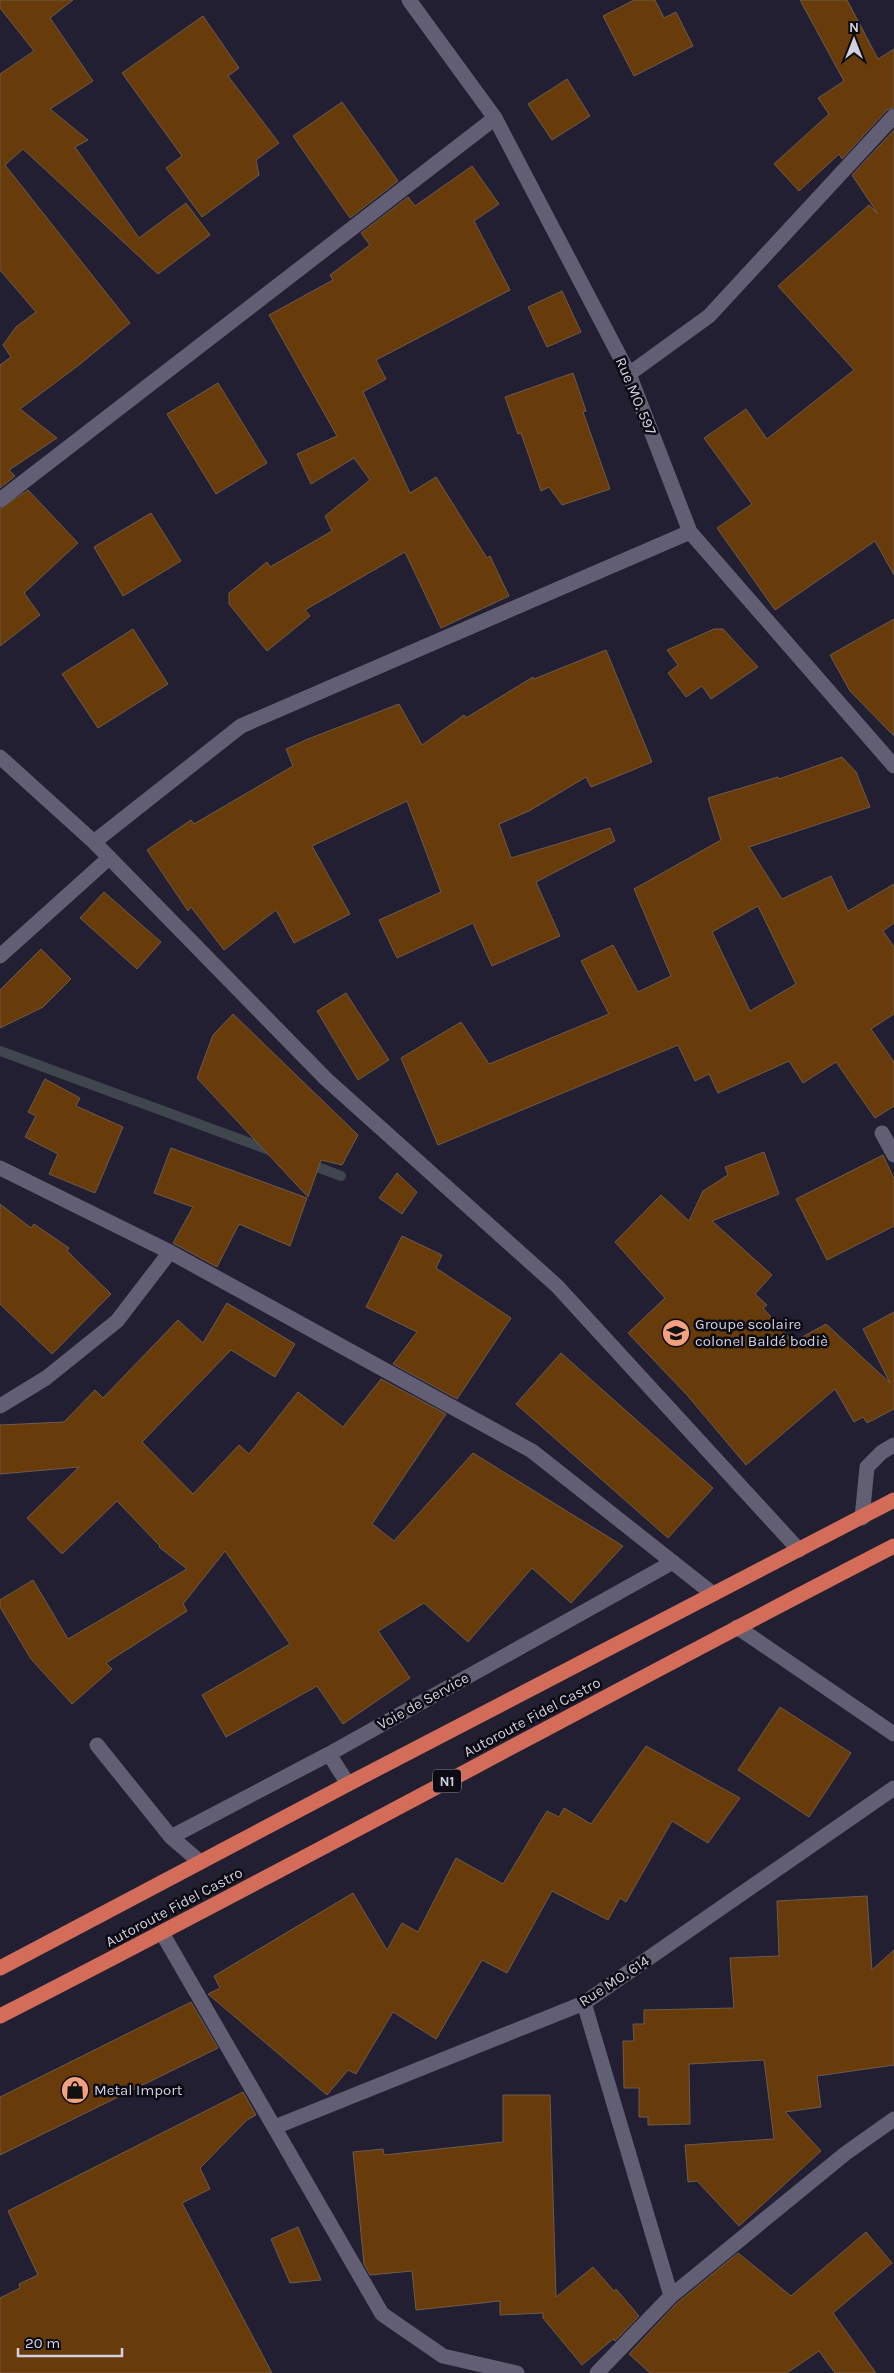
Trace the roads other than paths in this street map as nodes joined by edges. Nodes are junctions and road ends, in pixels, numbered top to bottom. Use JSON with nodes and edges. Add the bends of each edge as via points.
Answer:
{"nodes":[{"id":1,"x":409,"y":0,"type":"edge"},
{"id":2,"x":894,"y":116,"type":"edge"},
{"id":3,"x":495,"y":118,"type":"junction"},
{"id":4,"x":629,"y":374,"type":"junction"},
{"id":5,"x":0,"y":500,"type":"edge"},
{"id":6,"x":690,"y":532,"type":"junction"},
{"id":7,"x":0,"y":757,"type":"edge"},
{"id":8,"x":894,"y":766,"type":"edge"},
{"id":9,"x":94,"y":842,"type":"junction"},
{"id":10,"x":109,"y":858,"type":"junction"},
{"id":11,"x":0,"y":956,"type":"edge"},
{"id":12,"x":882,"y":1133,"type":"dead end"},
{"id":13,"x":894,"y":1156,"type":"edge"},
{"id":14,"x":0,"y":1168,"type":"edge"},
{"id":15,"x":170,"y":1252,"type":"junction"},
{"id":16,"x":0,"y":1406,"type":"edge"},
{"id":17,"x":894,"y":1445,"type":"edge"},
{"id":18,"x":894,"y":1500,"type":"edge"},
{"id":19,"x":862,"y":1518,"type":"junction"},
{"id":20,"x":894,"y":1546,"type":"edge"},
{"id":21,"x":800,"y":1550,"type":"junction"},
{"id":22,"x":673,"y":1562,"type":"junction"},
{"id":23,"x":713,"y":1594,"type":"junction"},
{"id":24,"x":737,"y":1627,"type":"junction"},
{"id":25,"x":894,"y":1734,"type":"edge"},
{"id":26,"x":97,"y":1745,"type":"dead end"},
{"id":27,"x":329,"y":1754,"type":"junction"},
{"id":28,"x":348,"y":1784,"type":"junction"},
{"id":29,"x":894,"y":1788,"type":"edge"},
{"id":30,"x":171,"y":1837,"type":"junction"},
{"id":31,"x":200,"y":1862,"type":"junction"},
{"id":32,"x":162,"y":1933,"type":"junction"},
{"id":33,"x":0,"y":1968,"type":"edge"},
{"id":34,"x":584,"y":2004,"type":"junction"},
{"id":35,"x":0,"y":2016,"type":"edge"},
{"id":36,"x":894,"y":2119,"type":"edge"},
{"id":37,"x":274,"y":2127,"type":"junction"},
{"id":38,"x":671,"y":2296,"type":"junction"},
{"id":39,"x":517,"y":2373,"type":"edge"},
{"id":40,"x":596,"y":2373,"type":"edge"}],
"edges":[{"from":1,"to":3,"type":"street","name":"Rue MO. 597"},
{"from":2,"to":4,"type":"street","via":[[709,316]]},
{"from":3,"to":4,"type":"street","name":"Rue MO. 597"},
{"from":3,"to":5,"type":"street"},
{"from":4,"to":6,"type":"street","name":"Rue MO. 597"},
{"from":6,"to":8,"type":"street","name":"Rue MO. 597"},
{"from":6,"to":9,"type":"street","via":[[241,726]]},
{"from":7,"to":9,"type":"street"},
{"from":9,"to":10,"type":"street"},
{"from":10,"to":11,"type":"street"},
{"from":10,"to":21,"type":"street","via":[[326,1079],[557,1286]]},
{"from":12,"to":13,"type":"street"},
{"from":14,"to":15,"type":"street"},
{"from":15,"to":16,"type":"street","via":[[117,1321],[46,1378]]},
{"from":15,"to":22,"type":"street","via":[[532,1451]]},
{"from":17,"to":19,"type":"street","via":[[867,1467]]},
{"from":18,"to":19,"type":"highway","name":"Autoroute Fidel Castro"},
{"from":19,"to":21,"type":"highway","name":"Autoroute Fidel Castro"},
{"from":20,"to":24,"type":"highway","name":"Autoroute Fidel Castro","number":"N1"},
{"from":21,"to":23,"type":"highway","name":"Autoroute Fidel Castro"},
{"from":22,"to":23,"type":"street"},
{"from":22,"to":27,"type":"street","name":"Voie de Service"},
{"from":23,"to":28,"type":"highway","name":"Autoroute Fidel Castro"},
{"from":24,"to":25,"type":"street"},
{"from":24,"to":32,"type":"highway","name":"Autoroute Fidel Castro","number":"N1"},
{"from":26,"to":30,"type":"street"},
{"from":27,"to":28,"type":"street"},
{"from":27,"to":30,"type":"street","name":"Voie de Service"},
{"from":28,"to":31,"type":"highway","name":"Autoroute Fidel Castro"},
{"from":29,"to":34,"type":"street","name":"Rue MO. 614"},
{"from":30,"to":31,"type":"street"},
{"from":31,"to":33,"type":"highway","name":"Autoroute Fidel Castro"},
{"from":32,"to":35,"type":"highway","name":"Autoroute Fidel Castro","number":"N1"},
{"from":32,"to":37,"type":"street"},
{"from":34,"to":37,"type":"street","name":"Rue MO. 614"},
{"from":34,"to":38,"type":"street"},
{"from":36,"to":38,"type":"street","via":[[846,2153]]},
{"from":37,"to":39,"type":"street","via":[[382,2314],[443,2356]]},
{"from":38,"to":40,"type":"street"}]}
